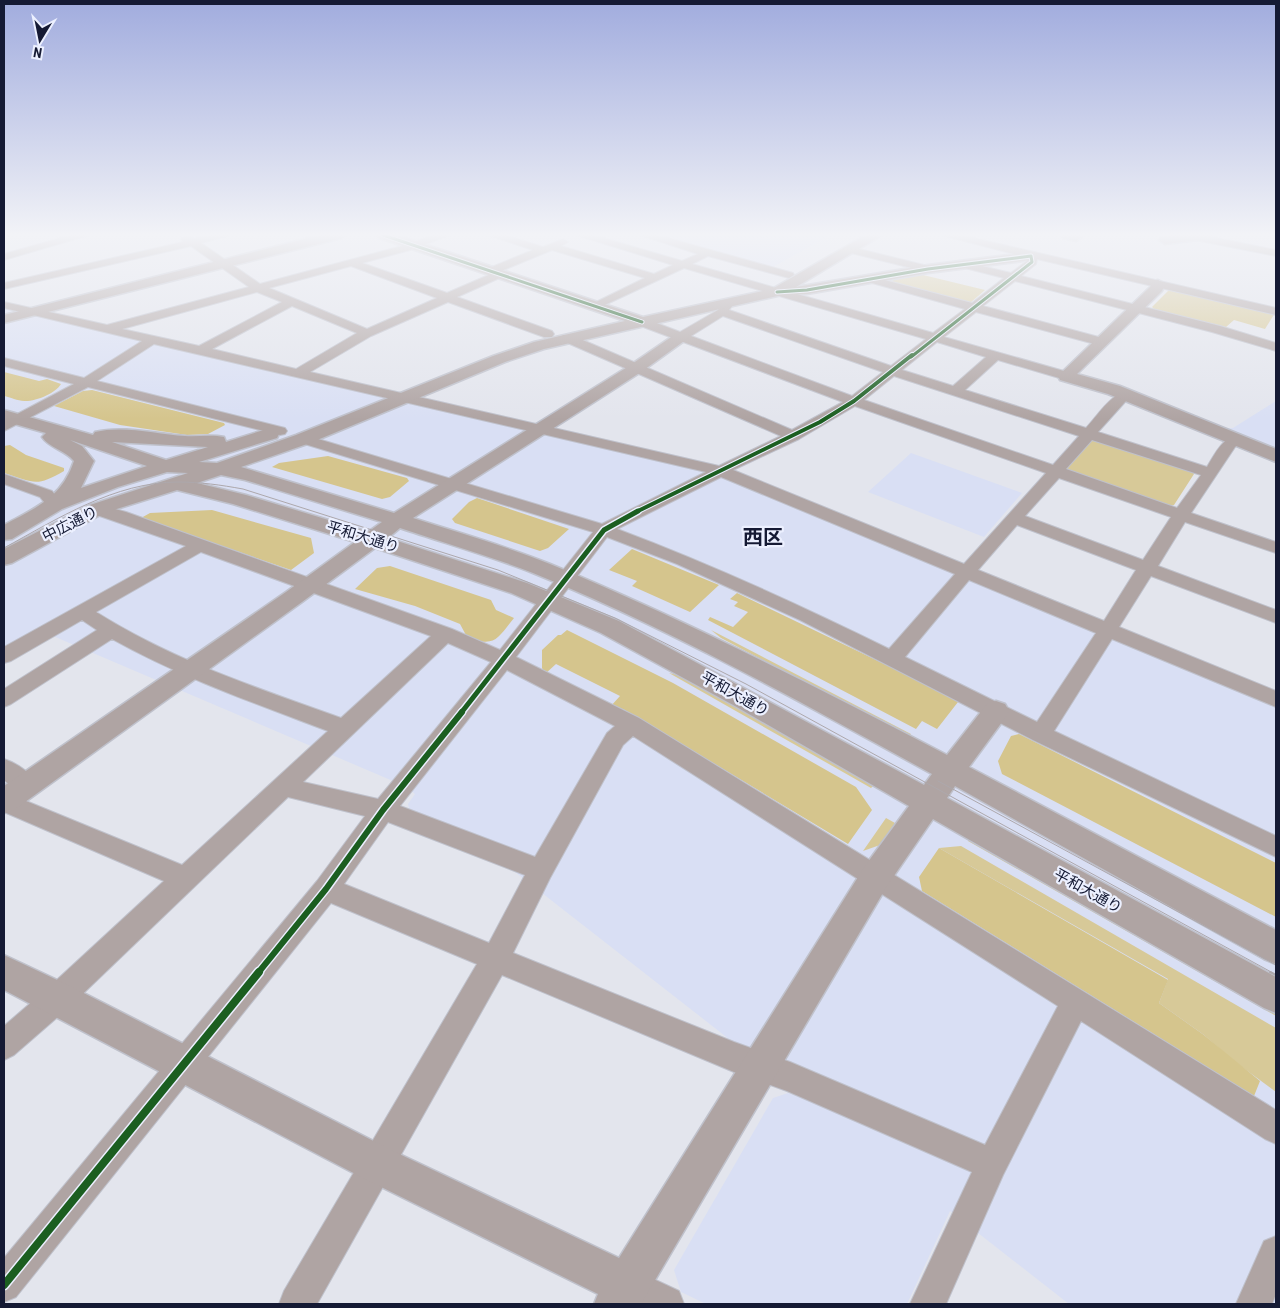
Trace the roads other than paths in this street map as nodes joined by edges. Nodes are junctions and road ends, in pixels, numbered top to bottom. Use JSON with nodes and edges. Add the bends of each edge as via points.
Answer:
{"nodes":[{"id":1,"x":97,"y":296,"type":"edge"},
{"id":2,"x":229,"y":296,"type":"edge"},
{"id":3,"x":277,"y":296,"type":"edge"},
{"id":4,"x":566,"y":296,"type":"edge"},
{"id":5,"x":617,"y":296,"type":"edge"},
{"id":6,"x":742,"y":296,"type":"edge"},
{"id":7,"x":755,"y":296,"type":"edge"},
{"id":8,"x":791,"y":296,"type":"edge"},
{"id":9,"x":931,"y":296,"type":"edge"},
{"id":10,"x":986,"y":296,"type":"edge"},
{"id":11,"x":1085,"y":296,"type":"edge"},
{"id":12,"x":1149,"y":296,"type":"edge"},
{"id":13,"x":1211,"y":296,"type":"edge"},
{"id":14,"x":448,"y":297,"type":"joint"},
{"id":15,"x":291,"y":302,"type":"junction"},
{"id":16,"x":4,"y":306,"type":"edge"},
{"id":17,"x":596,"y":306,"type":"junction"},
{"id":18,"x":971,"y":307,"type":"junction"},
{"id":19,"x":725,"y":308,"type":"junction"},
{"id":20,"x":1136,"y":309,"type":"junction"},
{"id":21,"x":1276,"y":311,"type":"edge"},
{"id":22,"x":33,"y":312,"type":"junction"},
{"id":23,"x":4,"y":319,"type":"edge"},
{"id":24,"x":634,"y":319,"type":"junction"},
{"id":25,"x":108,"y":329,"type":"junction"},
{"id":26,"x":367,"y":333,"type":"junction"},
{"id":27,"x":548,"y":334,"type":"junction"},
{"id":28,"x":682,"y":336,"type":"junction"},
{"id":29,"x":567,"y":338,"type":"junction"},
{"id":30,"x":934,"y":338,"type":"junction"},
{"id":31,"x":153,"y":340,"type":"junction"},
{"id":32,"x":1102,"y":342,"type":"junction"},
{"id":33,"x":1276,"y":347,"type":"edge"},
{"id":34,"x":202,"y":350,"type":"junction"},
{"id":35,"x":996,"y":356,"type":"junction"},
{"id":36,"x":4,"y":362,"type":"edge"},
{"id":37,"x":635,"y":369,"type":"junction"},
{"id":38,"x":892,"y":371,"type":"junction"},
{"id":39,"x":300,"y":372,"type":"junction"},
{"id":40,"x":1066,"y":376,"type":"junction"},
{"id":41,"x":85,"y":383,"type":"junction"},
{"id":42,"x":955,"y":392,"type":"junction"},
{"id":43,"x":398,"y":395,"type":"junction"},
{"id":44,"x":1127,"y":395,"type":"junction"},
{"id":45,"x":854,"y":401,"type":"junction"},
{"id":46,"x":8,"y":420,"type":"edge"},
{"id":47,"x":48,"y":427,"type":"junction"},
{"id":48,"x":541,"y":429,"type":"junction"},
{"id":49,"x":280,"y":431,"type":"junction"},
{"id":50,"x":1090,"y":434,"type":"junction"},
{"id":51,"x":77,"y":436,"type":"junction"},
{"id":52,"x":794,"y":436,"type":"junction"},
{"id":53,"x":303,"y":439,"type":"junction"},
{"id":54,"x":1237,"y":440,"type":"junction"},
{"id":55,"x":1276,"y":456,"type":"edge"},
{"id":56,"x":221,"y":469,"type":"junction"},
{"id":57,"x":721,"y":471,"type":"junction"},
{"id":58,"x":1055,"y":472,"type":"junction"},
{"id":59,"x":1211,"y":473,"type":"junction"},
{"id":60,"x":171,"y":475,"type":"junction"},
{"id":61,"x":4,"y":479,"type":"edge"},
{"id":62,"x":454,"y":484,"type":"junction"},
{"id":63,"x":55,"y":505,"type":"junction"},
{"id":64,"x":97,"y":509,"type":"junction"},
{"id":65,"x":1181,"y":515,"type":"junction"},
{"id":66,"x":1015,"y":518,"type":"junction"},
{"id":67,"x":397,"y":520,"type":"junction"},
{"id":68,"x":604,"y":530,"type":"junction"},
{"id":69,"x":4,"y":534,"type":"edge"},
{"id":70,"x":372,"y":540,"type":"junction"},
{"id":71,"x":200,"y":544,"type":"junction"},
{"id":72,"x":1276,"y":548,"type":"edge"},
{"id":73,"x":4,"y":558,"type":"edge"},
{"id":74,"x":1147,"y":569,"type":"junction"},
{"id":75,"x":967,"y":571,"type":"junction"},
{"id":76,"x":565,"y":579,"type":"junction"},
{"id":77,"x":309,"y":584,"type":"junction"},
{"id":78,"x":550,"y":600,"type":"junction"},
{"id":79,"x":82,"y":612,"type":"junction"},
{"id":80,"x":1276,"y":617,"type":"edge"},
{"id":81,"x":1108,"y":630,"type":"junction"},
{"id":82,"x":110,"y":631,"type":"junction"},
{"id":83,"x":445,"y":634,"type":"junction"},
{"id":84,"x":4,"y":656,"type":"edge"},
{"id":85,"x":892,"y":658,"type":"junction"},
{"id":86,"x":502,"y":660,"type":"junction"},
{"id":87,"x":190,"y":669,"type":"junction"},
{"id":88,"x":4,"y":699,"type":"edge"},
{"id":89,"x":1276,"y":699,"type":"edge"},
{"id":90,"x":996,"y":711,"type":"junction"},
{"id":91,"x":631,"y":724,"type":"junction"},
{"id":92,"x":344,"y":728,"type":"junction"},
{"id":93,"x":1041,"y":734,"type":"junction"},
{"id":94,"x":4,"y":768,"type":"edge"},
{"id":95,"x":950,"y":770,"type":"junction"},
{"id":96,"x":26,"y":785,"type":"junction"},
{"id":97,"x":282,"y":786,"type":"junction"},
{"id":98,"x":4,"y":801,"type":"edge"},
{"id":99,"x":929,"y":802,"type":"junction"},
{"id":100,"x":383,"y":810,"type":"junction"},
{"id":101,"x":1276,"y":847,"type":"edge"},
{"id":102,"x":541,"y":870,"type":"junction"},
{"id":103,"x":876,"y":876,"type":"junction"},
{"id":104,"x":184,"y":878,"type":"junction"},
{"id":105,"x":326,"y":889,"type":"junction"},
{"id":106,"x":1276,"y":948,"type":"edge"},
{"id":107,"x":495,"y":960,"type":"junction"},
{"id":108,"x":4,"y":972,"type":"edge"},
{"id":109,"x":1276,"y":996,"type":"edge"},
{"id":110,"x":58,"y":998,"type":"junction"},
{"id":111,"x":1075,"y":1002,"type":"junction"},
{"id":112,"x":4,"y":1045,"type":"edge"},
{"id":113,"x":183,"y":1063,"type":"junction"},
{"id":114,"x":761,"y":1067,"type":"junction"},
{"id":115,"x":1276,"y":1128,"type":"edge"},
{"id":116,"x":992,"y":1164,"type":"junction"},
{"id":117,"x":379,"y":1165,"type":"junction"},
{"id":118,"x":1276,"y":1253,"type":"edge"},
{"id":119,"x":4,"y":1285,"type":"edge"},
{"id":120,"x":622,"y":1295,"type":"edge"},
{"id":121,"x":297,"y":1304,"type":"edge"},
{"id":122,"x":666,"y":1304,"type":"edge"},
{"id":123,"x":928,"y":1304,"type":"edge"},
{"id":124,"x":1254,"y":1304,"type":"edge"}],
"edges":[{"from":1,"to":22,"type":"street"},
{"from":2,"to":25,"type":"street"},
{"from":3,"to":15,"type":"street"},
{"from":4,"to":17,"type":"street"},
{"from":5,"to":17,"type":"street"},
{"from":6,"to":24,"type":"street"},
{"from":7,"to":19,"type":"street"},
{"from":8,"to":30,"type":"street"},
{"from":9,"to":18,"type":"street"},
{"from":10,"to":18,"type":"street"},
{"from":11,"to":20,"type":"street"},
{"from":12,"to":20,"type":"street"},
{"from":13,"to":21,"type":"street"},
{"from":14,"to":26,"type":"street"},
{"from":14,"to":27,"type":"street"},
{"from":15,"to":26,"type":"street"},
{"from":15,"to":34,"type":"street"},
{"from":16,"to":22,"type":"street"},
{"from":17,"to":24,"type":"street"},
{"from":18,"to":30,"type":"street"},
{"from":18,"to":32,"type":"street"},
{"from":19,"to":24,"type":"street"},
{"from":19,"to":28,"type":"street"},
{"from":19,"to":38,"type":"street"},
{"from":20,"to":32,"type":"street"},
{"from":20,"to":33,"type":"street"},
{"from":22,"to":23,"type":"street"},
{"from":22,"to":25,"type":"street"},
{"from":24,"to":27,"type":"street"},
{"from":24,"to":28,"type":"street"},
{"from":24,"to":29,"type":"street"},
{"from":25,"to":31,"type":"street"},
{"from":26,"to":39,"type":"street"},
{"from":27,"to":43,"type":"street","via":[[488,354]]},
{"from":28,"to":37,"type":"street"},
{"from":28,"to":45,"type":"street"},
{"from":29,"to":37,"type":"street"},
{"from":29,"to":43,"type":"street"},
{"from":30,"to":35,"type":"street"},
{"from":30,"to":38,"type":"street"},
{"from":31,"to":34,"type":"street"},
{"from":31,"to":41,"type":"street"},
{"from":32,"to":40,"type":"street"},
{"from":34,"to":39,"type":"street"},
{"from":35,"to":40,"type":"street"},
{"from":35,"to":42,"type":"street"},
{"from":36,"to":41,"type":"street"},
{"from":37,"to":48,"type":"street"},
{"from":37,"to":52,"type":"street"},
{"from":38,"to":42,"type":"street"},
{"from":38,"to":45,"type":"street"},
{"from":39,"to":43,"type":"street"},
{"from":40,"to":44,"type":"street"},
{"from":41,"to":46,"type":"street"},
{"from":41,"to":49,"type":"street"},
{"from":42,"to":50,"type":"street"},
{"from":43,"to":48,"type":"street"},
{"from":43,"to":49,"type":"street"},
{"from":43,"to":53,"type":"street"},
{"from":44,"to":50,"type":"street"},
{"from":44,"to":54,"type":"street"},
{"from":45,"to":52,"type":"street"},
{"from":45,"to":58,"type":"street"},
{"from":46,"to":47,"type":"street","name":"平和大通り"},
{"from":47,"to":51,"type":"street","name":"平和大通り"},
{"from":47,"to":63,"type":"street","via":[[51,439],[75,450],[84,461],[80,475]]},
{"from":48,"to":57,"type":"street"},
{"from":48,"to":62,"type":"street"},
{"from":49,"to":51,"type":"street","via":[[199,443],[124,436]]},
{"from":49,"to":60,"type":"street"},
{"from":50,"to":58,"type":"street"},
{"from":50,"to":59,"type":"street"},
{"from":51,"to":60,"type":"street","name":"平和大通り"},
{"from":52,"to":57,"type":"street"},
{"from":53,"to":56,"type":"street"},
{"from":53,"to":62,"type":"street"},
{"from":54,"to":55,"type":"street"},
{"from":54,"to":59,"type":"street","via":[[1230,444]]},
{"from":56,"to":60,"type":"street","name":"平和大通り"},
{"from":56,"to":67,"type":"street","name":"平和大通り"},
{"from":57,"to":68,"type":"street"},
{"from":57,"to":75,"type":"street"},
{"from":58,"to":65,"type":"street"},
{"from":58,"to":66,"type":"street"},
{"from":59,"to":65,"type":"street"},
{"from":60,"to":63,"type":"street","via":[[111,483]]},
{"from":60,"to":64,"type":"street","name":"中広通り","via":[[138,494]]},
{"from":60,"to":70,"type":"street","name":"平和大通り"},
{"from":61,"to":63,"type":"street","via":[[46,494]]},
{"from":62,"to":67,"type":"street"},
{"from":62,"to":68,"type":"street"},
{"from":63,"to":69,"type":"street"},
{"from":64,"to":71,"type":"street"},
{"from":64,"to":73,"type":"street","name":"中広通り"},
{"from":65,"to":72,"type":"street"},
{"from":65,"to":74,"type":"street"},
{"from":66,"to":74,"type":"street"},
{"from":66,"to":75,"type":"street"},
{"from":67,"to":70,"type":"street"},
{"from":67,"to":76,"type":"street","name":"平和大通り"},
{"from":68,"to":76,"type":"street"},
{"from":68,"to":85,"type":"street","via":[[733,582]]},
{"from":70,"to":77,"type":"street"},
{"from":70,"to":78,"type":"street","name":"平和大通り"},
{"from":71,"to":77,"type":"street"},
{"from":71,"to":79,"type":"street"},
{"from":74,"to":80,"type":"street"},
{"from":74,"to":81,"type":"street"},
{"from":75,"to":81,"type":"street"},
{"from":75,"to":85,"type":"street"},
{"from":76,"to":78,"type":"street"},
{"from":76,"to":95,"type":"street","name":"平和大通り","via":[[774,676]]},
{"from":77,"to":83,"type":"street"},
{"from":77,"to":87,"type":"street"},
{"from":78,"to":86,"type":"street"},
{"from":78,"to":99,"type":"street","name":"平和大通り","via":[[646,644]]},
{"from":79,"to":82,"type":"street"},
{"from":79,"to":84,"type":"street"},
{"from":81,"to":89,"type":"street"},
{"from":81,"to":93,"type":"street"},
{"from":82,"to":87,"type":"street"},
{"from":82,"to":88,"type":"street"},
{"from":83,"to":86,"type":"street"},
{"from":83,"to":92,"type":"street"},
{"from":85,"to":90,"type":"street"},
{"from":86,"to":91,"type":"street"},
{"from":86,"to":100,"type":"street"},
{"from":87,"to":92,"type":"street"},
{"from":87,"to":96,"type":"street"},
{"from":90,"to":93,"type":"street"},
{"from":90,"to":95,"type":"street"},
{"from":91,"to":102,"type":"street","via":[[615,739]]},
{"from":91,"to":103,"type":"street"},
{"from":92,"to":97,"type":"street"},
{"from":93,"to":101,"type":"street"},
{"from":94,"to":96,"type":"street"},
{"from":95,"to":99,"type":"street"},
{"from":95,"to":106,"type":"street","name":"平和大通り"},
{"from":96,"to":98,"type":"street"},
{"from":97,"to":100,"type":"street"},
{"from":97,"to":104,"type":"street"},
{"from":98,"to":104,"type":"street"},
{"from":99,"to":103,"type":"street"},
{"from":99,"to":109,"type":"street","name":"平和大通り"},
{"from":100,"to":102,"type":"street"},
{"from":100,"to":105,"type":"street"},
{"from":102,"to":107,"type":"street"},
{"from":103,"to":111,"type":"street"},
{"from":103,"to":114,"type":"street"},
{"from":104,"to":110,"type":"street"},
{"from":105,"to":107,"type":"street"},
{"from":105,"to":113,"type":"street"},
{"from":107,"to":114,"type":"street"},
{"from":107,"to":117,"type":"street"},
{"from":108,"to":110,"type":"street"},
{"from":110,"to":112,"type":"street"},
{"from":110,"to":113,"type":"street"},
{"from":111,"to":115,"type":"street"},
{"from":111,"to":116,"type":"street"},
{"from":113,"to":117,"type":"street"},
{"from":113,"to":119,"type":"street"},
{"from":114,"to":116,"type":"street"},
{"from":114,"to":120,"type":"street"},
{"from":116,"to":123,"type":"street"},
{"from":117,"to":120,"type":"street"},
{"from":117,"to":121,"type":"street"},
{"from":118,"to":124,"type":"street"},
{"from":120,"to":122,"type":"street"}]}
